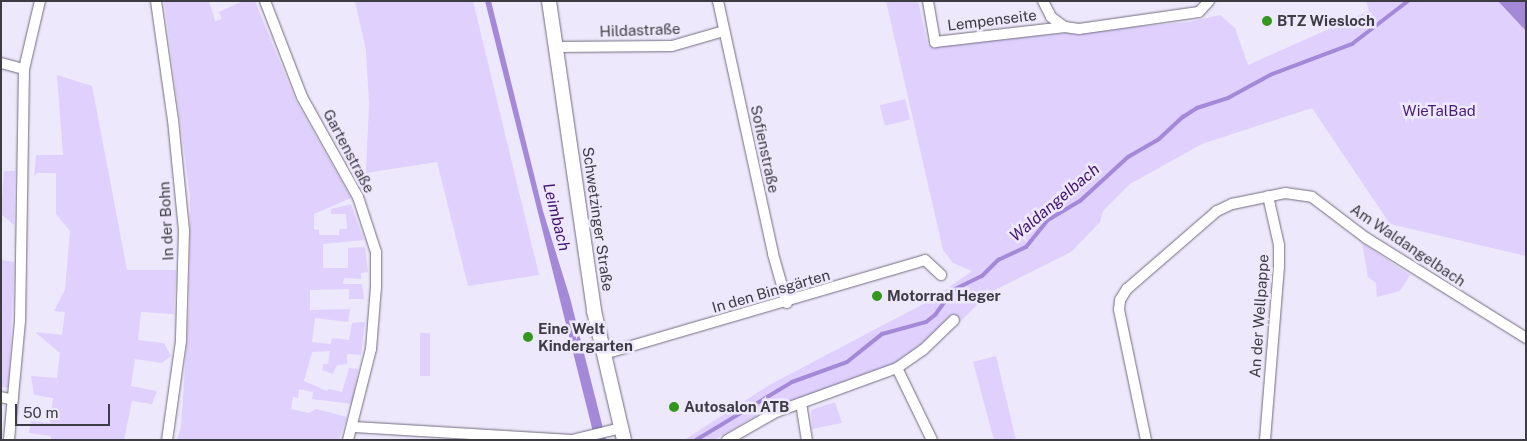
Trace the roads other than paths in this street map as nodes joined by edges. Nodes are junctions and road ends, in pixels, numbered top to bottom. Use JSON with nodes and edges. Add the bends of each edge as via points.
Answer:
{"nodes":[{"id":1,"x":40,"y":1,"type":"edge"},
{"id":2,"x":156,"y":1,"type":"edge"},
{"id":3,"x":265,"y":1,"type":"edge"},
{"id":4,"x":549,"y":1,"type":"edge"},
{"id":5,"x":718,"y":1,"type":"edge"},
{"id":6,"x":928,"y":1,"type":"edge"},
{"id":7,"x":1043,"y":1,"type":"edge"},
{"id":8,"x":1209,"y":1,"type":"edge"},
{"id":9,"x":1065,"y":27,"type":"junction"},
{"id":10,"x":724,"y":32,"type":"junction"},
{"id":11,"x":556,"y":47,"type":"junction"},
{"id":12,"x":1,"y":63,"type":"edge"},
{"id":13,"x":24,"y":69,"type":"junction"},
{"id":14,"x":1268,"y":196,"type":"junction"},
{"id":15,"x":941,"y":275,"type":"dead end"},
{"id":16,"x":788,"y":303,"type":"junction"},
{"id":17,"x":954,"y":320,"type":"dead end"},
{"id":18,"x":1526,"y":338,"type":"edge"},
{"id":19,"x":604,"y":354,"type":"junction"},
{"id":20,"x":897,"y":368,"type":"junction"},
{"id":21,"x":1,"y":397,"type":"edge"},
{"id":22,"x":13,"y":400,"type":"junction"},
{"id":23,"x":801,"y":403,"type":"junction"},
{"id":24,"x":354,"y":426,"type":"junction"},
{"id":25,"x":623,"y":434,"type":"edge"},
{"id":26,"x":531,"y":439,"type":"edge"},
{"id":27,"x":9,"y":440,"type":"edge"},
{"id":28,"x":167,"y":440,"type":"edge"},
{"id":29,"x":348,"y":440,"type":"edge"},
{"id":30,"x":727,"y":440,"type":"edge"},
{"id":31,"x":807,"y":440,"type":"edge"},
{"id":32,"x":932,"y":440,"type":"edge"},
{"id":33,"x":1146,"y":440,"type":"edge"},
{"id":34,"x":1265,"y":440,"type":"edge"}],
"edges":[{"from":1,"to":13,"type":"street"},
{"from":2,"to":28,"type":"street","name":"In der Bohn","via":[[184,231],[181,341]]},
{"from":3,"to":24,"type":"street","name":"Gartenstraße","via":[[302,97],[358,197],[376,252],[371,349]]},
{"from":4,"to":11,"type":"street","name":"Schwetzinger Straße"},
{"from":5,"to":10,"type":"street","name":"Sofienstraße"},
{"from":6,"to":9,"type":"street","name":"Lempenseite","via":[[935,42]]},
{"from":7,"to":9,"type":"street","name":"Lempenseite","via":[[1051,17]]},
{"from":8,"to":9,"type":"street","name":"Lempenseite","via":[[1199,12],[1079,29]]},
{"from":10,"to":11,"type":"street","name":"Hildastraße","via":[[672,46]]},
{"from":10,"to":16,"type":"street","name":"Sofienstraße","via":[[773,254]]},
{"from":11,"to":19,"type":"street","name":"Schwetzinger Straße","via":[[594,311]]},
{"from":12,"to":13,"type":"street"},
{"from":13,"to":22,"type":"street","via":[[20,321]]},
{"from":14,"to":18,"type":"street","name":"Am Waldangelbach","via":[[1300,193],[1312,198],[1366,238]]},
{"from":14,"to":33,"type":"street","name":"Am Waldangelbach","via":[[1225,206],[1122,295],[1119,310]]},
{"from":14,"to":34,"type":"street","name":"An der Wellpappe","via":[[1279,267]]},
{"from":15,"to":16,"type":"street","name":"In den Binsgärten","via":[[925,260]]},
{"from":16,"to":19,"type":"street","name":"In den Binsgärten"},
{"from":17,"to":20,"type":"street","via":[[923,350]]},
{"from":19,"to":25,"type":"street","name":"Schwetzinger Straße"},
{"from":20,"to":23,"type":"street"},
{"from":20,"to":32,"type":"street"},
{"from":21,"to":22,"type":"street"},
{"from":22,"to":27,"type":"street"},
{"from":23,"to":30,"type":"street","via":[[776,412]]},
{"from":23,"to":31,"type":"street"},
{"from":24,"to":26,"type":"street"},
{"from":24,"to":29,"type":"street","name":"Gartenstraße"},
{"from":25,"to":26,"type":"street","via":[[606,432],[584,438]]}]}
